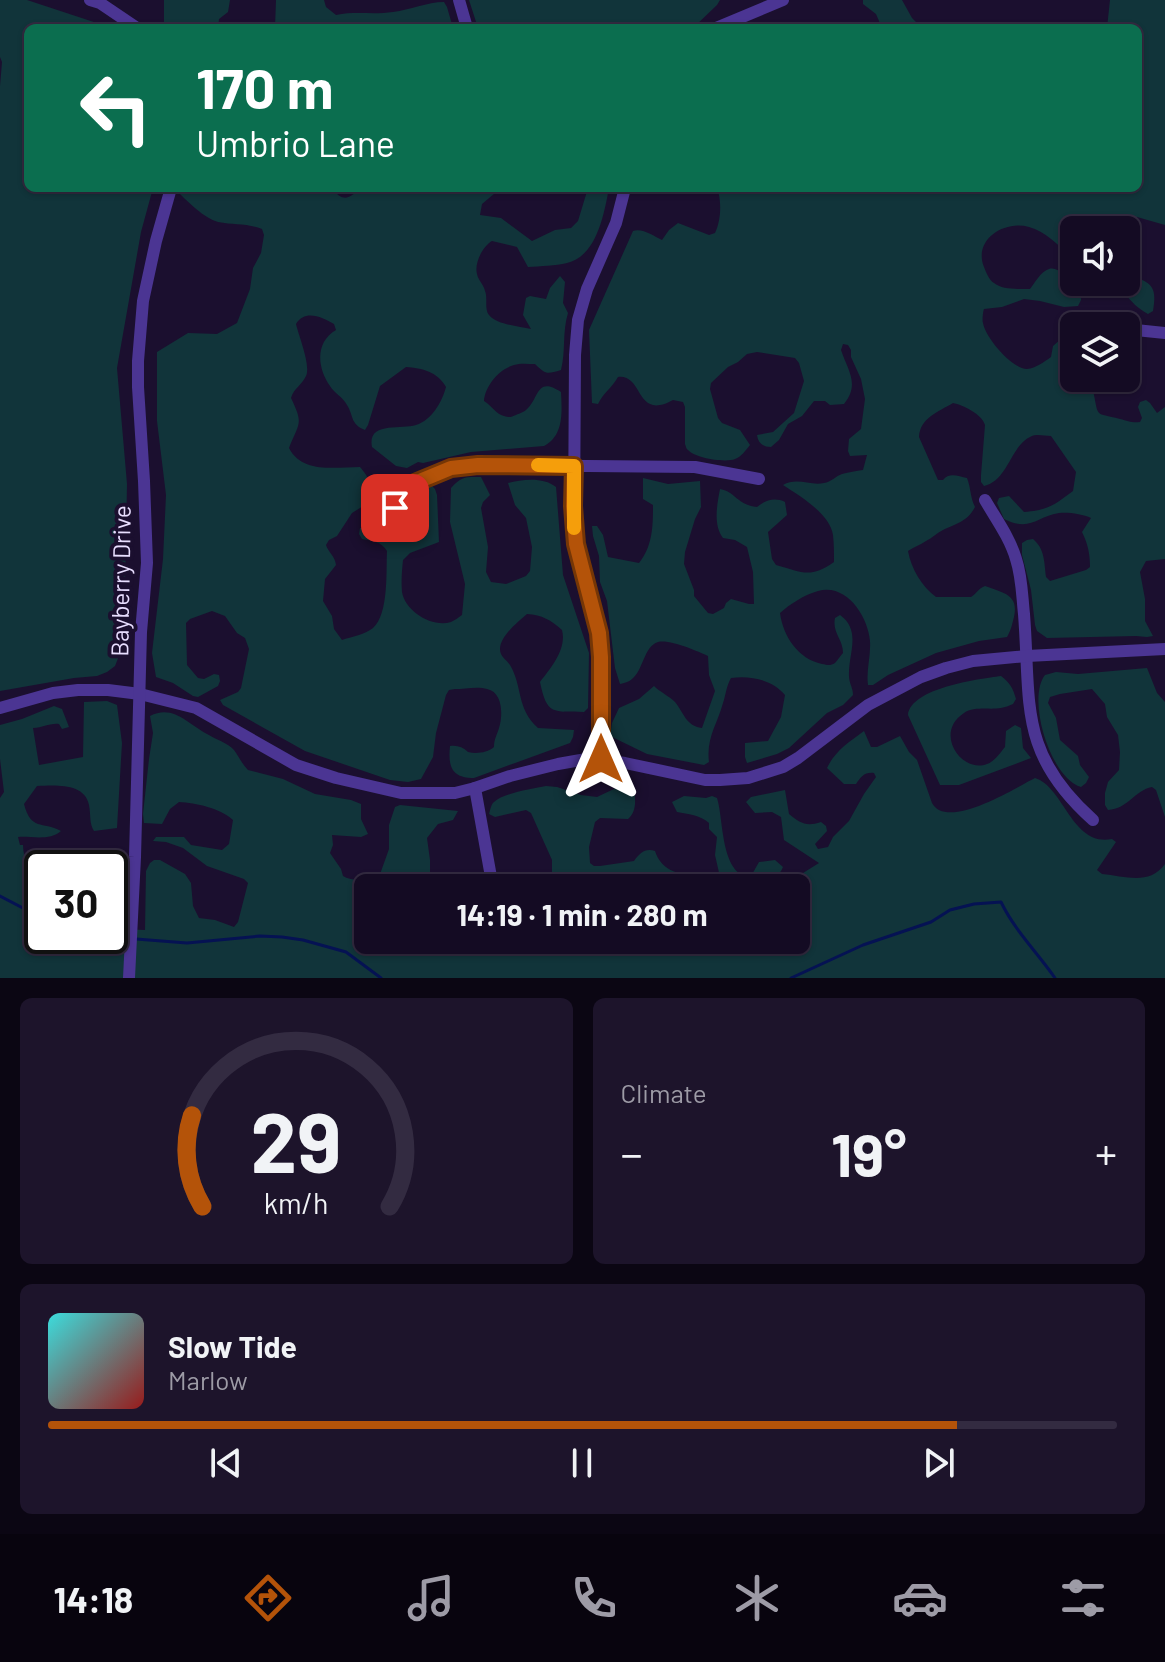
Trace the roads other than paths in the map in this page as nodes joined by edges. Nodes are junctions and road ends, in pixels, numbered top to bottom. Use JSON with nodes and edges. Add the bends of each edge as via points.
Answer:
{"nodes":[{"id":1,"x":90,"y":0,"type":"edge"},
{"id":2,"x":459,"y":0,"type":"edge"},
{"id":3,"x":783,"y":0,"type":"edge"},
{"id":4,"x":131,"y":24,"type":"edge"},
{"id":5,"x":466,"y":24,"type":"edge"},
{"id":6,"x":726,"y":24,"type":"edge"},
{"id":7,"x":170,"y":192,"type":"edge"},
{"id":8,"x":624,"y":192,"type":"edge"},
{"id":9,"x":1140,"y":330,"type":"edge"},
{"id":10,"x":1165,"y":333,"type":"edge"},
{"id":11,"x":574,"y":466,"type":"junction"},
{"id":12,"x":759,"y":479,"type":"dead end"},
{"id":13,"x":985,"y":500,"type":"dead end"},
{"id":14,"x":395,"y":508,"type":"dead end"},
{"id":15,"x":1165,"y":649,"type":"edge"},
{"id":16,"x":1027,"y":656,"type":"junction"},
{"id":17,"x":140,"y":694,"type":"junction"},
{"id":18,"x":0,"y":708,"type":"edge"},
{"id":19,"x":601,"y":759,"type":"junction"},
{"id":20,"x":475,"y":788,"type":"junction"},
{"id":21,"x":1093,"y":820,"type":"dead end"},
{"id":22,"x":490,"y":874,"type":"edge"},
{"id":23,"x":129,"y":978,"type":"edge"}],
"edges":[{"from":1,"to":4,"type":"street"},
{"from":2,"to":5,"type":"street"},
{"from":3,"to":6,"type":"street"},
{"from":7,"to":17,"type":"street","name":"Bayberry Drive","via":[[143,301],[138,361],[147,563]]},
{"from":8,"to":11,"type":"street","via":[[578,320]]},
{"from":9,"to":10,"type":"street"},
{"from":11,"to":12,"type":"street","via":[[695,467]]},
{"from":11,"to":14,"type":"street","via":[[451,468],[410,485]]},
{"from":11,"to":19,"type":"street","via":[[576,544],[599,633]]},
{"from":13,"to":16,"type":"street","via":[[1016,559]]},
{"from":15,"to":16,"type":"street"},
{"from":16,"to":19,"type":"street","via":[[973,661],[921,677],[868,705],[798,758],[748,778],[705,780]]},
{"from":16,"to":21,"type":"street","via":[[1028,710],[1040,752],[1053,777]]},
{"from":17,"to":18,"type":"street","via":[[66,691]]},
{"from":17,"to":20,"type":"street","via":[[196,708],[296,765],[336,778],[401,793]]},
{"from":17,"to":23,"type":"street","name":"Bayberry Drive"},
{"from":19,"to":20,"type":"street","via":[[558,764]]},
{"from":20,"to":22,"type":"street"}]}
